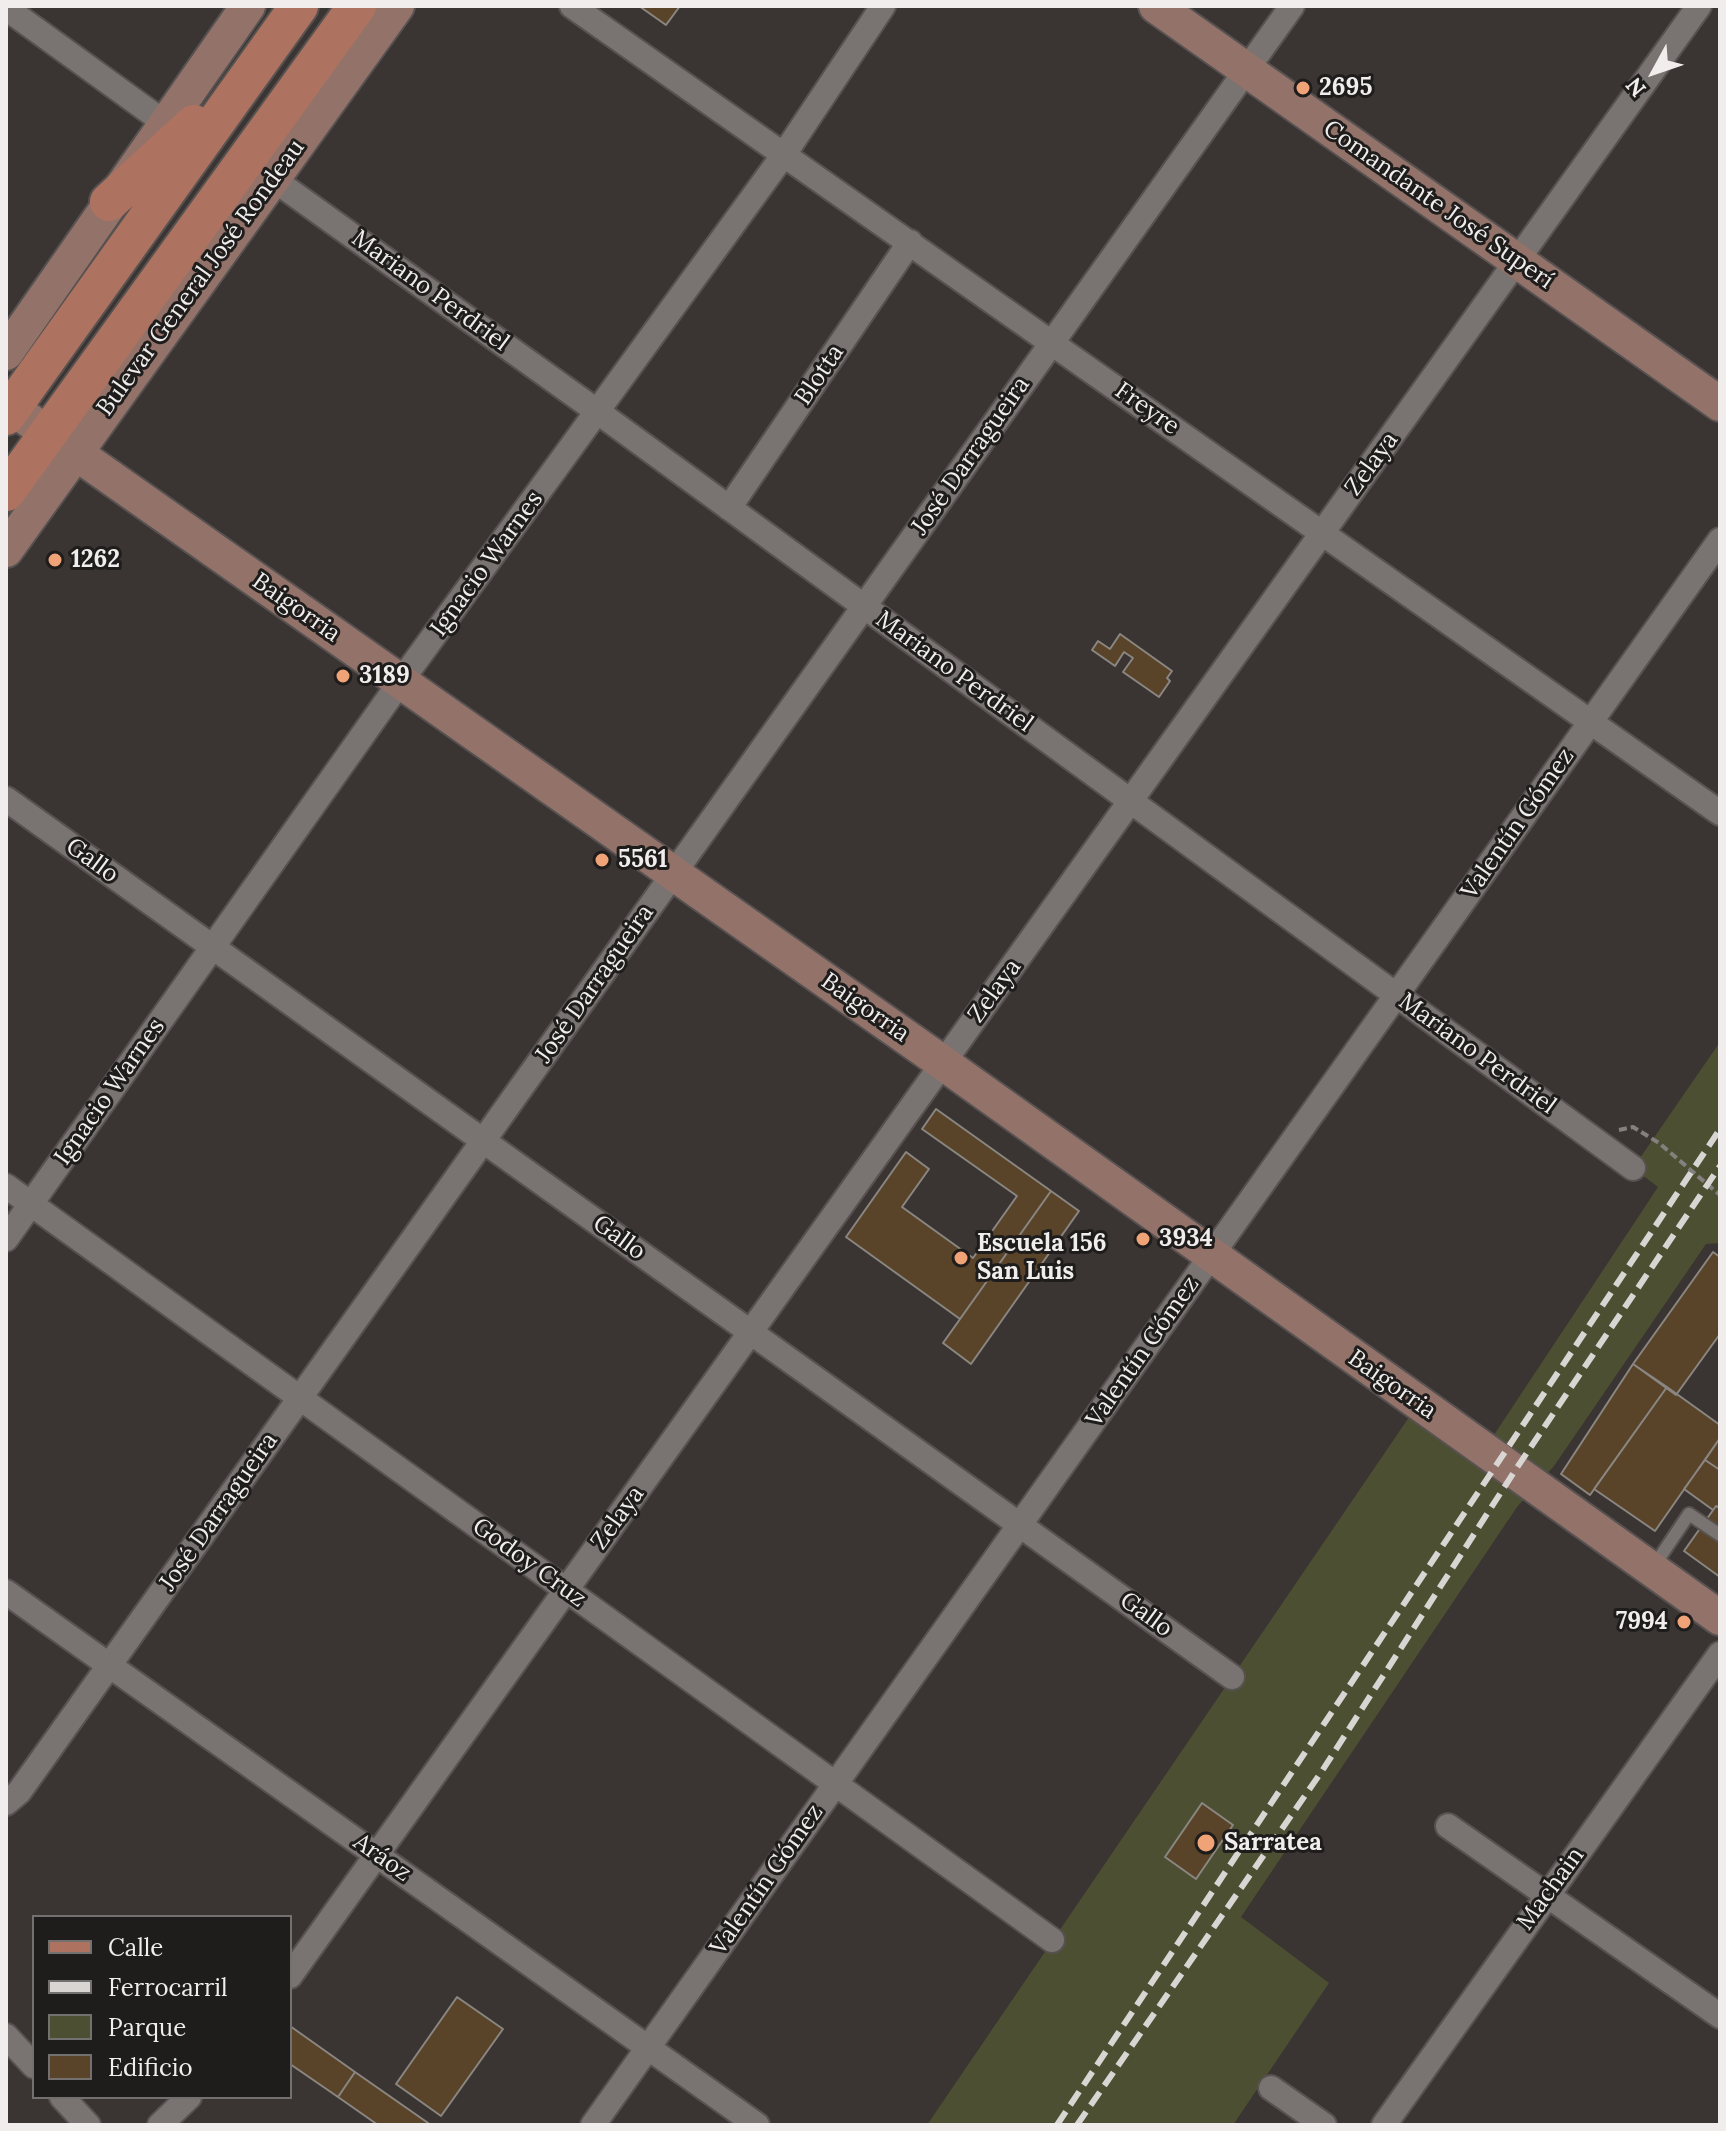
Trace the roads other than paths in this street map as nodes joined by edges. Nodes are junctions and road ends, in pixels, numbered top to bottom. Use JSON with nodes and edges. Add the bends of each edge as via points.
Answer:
{"nodes":[{"id":1,"x":248,"y":6,"type":"edge"},
{"id":2,"x":299,"y":6,"type":"edge"},
{"id":3,"x":357,"y":6,"type":"edge"},
{"id":4,"x":397,"y":6,"type":"edge"},
{"id":5,"x":572,"y":6,"type":"edge"},
{"id":6,"x":883,"y":6,"type":"edge"},
{"id":7,"x":1156,"y":6,"type":"edge"},
{"id":8,"x":1292,"y":6,"type":"edge"},
{"id":9,"x":1699,"y":6,"type":"edge"},
{"id":10,"x":6,"y":8,"type":"edge"},
{"id":11,"x":1246,"y":70,"type":"junction"},
{"id":12,"x":249,"y":74,"type":"junction"},
{"id":13,"x":165,"y":123,"type":"junction"},
{"id":14,"x":785,"y":153,"type":"junction"},
{"id":15,"x":273,"y":179,"type":"junction"},
{"id":16,"x":109,"y":202,"type":"junction"},
{"id":17,"x":910,"y":242,"type":"junction"},
{"id":18,"x":1517,"y":261,"type":"junction"},
{"id":19,"x":1052,"y":342,"type":"junction"},
{"id":20,"x":6,"y":353,"type":"edge"},
{"id":21,"x":1720,"y":404,"type":"edge"},
{"id":22,"x":8,"y":409,"type":"edge"},
{"id":23,"x":598,"y":412,"type":"junction"},
{"id":24,"x":60,"y":444,"type":"junction"},
{"id":25,"x":6,"y":492,"type":"edge"},
{"id":26,"x":729,"y":508,"type":"junction"},
{"id":27,"x":1323,"y":533,"type":"junction"},
{"id":28,"x":1720,"y":540,"type":"edge"},
{"id":29,"x":6,"y":550,"type":"edge"},
{"id":30,"x":864,"y":606,"type":"junction"},
{"id":31,"x":401,"y":681,"type":"junction"},
{"id":32,"x":1590,"y":722,"type":"junction"},
{"id":33,"x":6,"y":799,"type":"edge"},
{"id":34,"x":1131,"y":801,"type":"junction"},
{"id":35,"x":1720,"y":813,"type":"edge"},
{"id":36,"x":674,"y":873,"type":"junction"},
{"id":37,"x":213,"y":947,"type":"junction"},
{"id":38,"x":1396,"y":995,"type":"junction"},
{"id":39,"x":943,"y":1063,"type":"junction"},
{"id":40,"x":483,"y":1141,"type":"junction"},
{"id":41,"x":1633,"y":1168,"type":"dead end"},
{"id":42,"x":6,"y":1186,"type":"edge"},
{"id":43,"x":31,"y":1204,"type":"junction"},
{"id":44,"x":6,"y":1239,"type":"edge"},
{"id":45,"x":1211,"y":1257,"type":"junction"},
{"id":46,"x":751,"y":1332,"type":"junction"},
{"id":47,"x":300,"y":1398,"type":"junction"},
{"id":48,"x":1020,"y":1525,"type":"junction"},
{"id":49,"x":1720,"y":1535,"type":"edge"},
{"id":50,"x":1651,"y":1569,"type":"junction"},
{"id":51,"x":566,"y":1590,"type":"junction"},
{"id":52,"x":6,"y":1592,"type":"edge"},
{"id":53,"x":1720,"y":1618,"type":"edge"},
{"id":54,"x":1720,"y":1654,"type":"edge"},
{"id":55,"x":109,"y":1665,"type":"junction"},
{"id":56,"x":1232,"y":1677,"type":"dead end"},
{"id":57,"x":835,"y":1784,"type":"junction"},
{"id":58,"x":6,"y":1803,"type":"edge"},
{"id":59,"x":1448,"y":1826,"type":"dead end"},
{"id":60,"x":377,"y":1855,"type":"junction"},
{"id":61,"x":1547,"y":1895,"type":"junction"},
{"id":62,"x":1052,"y":1940,"type":"dead end"},
{"id":63,"x":292,"y":1973,"type":"edge"},
{"id":64,"x":1720,"y":2016,"type":"edge"},
{"id":65,"x":6,"y":2036,"type":"edge"},
{"id":66,"x":648,"y":2048,"type":"junction"},
{"id":67,"x":32,"y":2064,"type":"edge"},
{"id":68,"x":1271,"y":2088,"type":"dead end"},
{"id":69,"x":64,"y":2099,"type":"edge"},
{"id":70,"x":187,"y":2099,"type":"edge"},
{"id":71,"x":88,"y":2125,"type":"edge"},
{"id":72,"x":160,"y":2125,"type":"edge"},
{"id":73,"x":593,"y":2125,"type":"edge"},
{"id":74,"x":757,"y":2125,"type":"edge"},
{"id":75,"x":1324,"y":2125,"type":"edge"},
{"id":76,"x":1384,"y":2125,"type":"edge"}],
"edges":[{"from":1,"to":13,"type":"street"},
{"from":2,"to":12,"type":"main road"},
{"from":3,"to":24,"type":"main road","name":"Bulevar General José Rondeau"},
{"from":4,"to":15,"type":"street","name":"Bulevar General José Rondeau"},
{"from":5,"to":14,"type":"street","name":"Freyre"},
{"from":6,"to":14,"type":"street","name":"Ignacio Warnes"},
{"from":7,"to":11,"type":"street","name":"Comandante José Superí"},
{"from":8,"to":11,"type":"street","name":"José Darragueira"},
{"from":9,"to":18,"type":"street","name":"Zelaya"},
{"from":10,"to":13,"type":"street"},
{"from":11,"to":18,"type":"street","name":"Comandante José Superí"},
{"from":11,"to":19,"type":"street","name":"José Darragueira"},
{"from":12,"to":16,"type":"main road"},
{"from":12,"to":22,"type":"main road"},
{"from":13,"to":16,"type":"street"},
{"from":14,"to":17,"type":"street","name":"Freyre"},
{"from":14,"to":23,"type":"street","name":"Ignacio Warnes"},
{"from":15,"to":23,"type":"street","name":"Mariano Perdriel"},
{"from":15,"to":24,"type":"street","name":"Bulevar General José Rondeau"},
{"from":16,"to":20,"type":"street"},
{"from":17,"to":19,"type":"street","name":"Freyre"},
{"from":17,"to":26,"type":"street","name":"Blotta"},
{"from":18,"to":21,"type":"street","name":"Comandante José Superí"},
{"from":18,"to":27,"type":"street","name":"Zelaya"},
{"from":19,"to":27,"type":"street","name":"Freyre"},
{"from":19,"to":30,"type":"street","name":"José Darragueira"},
{"from":22,"to":24,"type":"street","name":"Baigorria"},
{"from":23,"to":26,"type":"street","name":"Mariano Perdriel"},
{"from":23,"to":31,"type":"street","name":"Ignacio Warnes"},
{"from":24,"to":25,"type":"main road","name":"Bulevar General José Rondeau"},
{"from":24,"to":29,"type":"street","name":"Bulevar General José Rondeau"},
{"from":24,"to":31,"type":"street","name":"Baigorria"},
{"from":26,"to":30,"type":"street","name":"Mariano Perdriel"},
{"from":27,"to":32,"type":"street","name":"Freyre"},
{"from":27,"to":34,"type":"street","name":"Zelaya"},
{"from":28,"to":32,"type":"street","name":"Valentín Gómez"},
{"from":30,"to":34,"type":"street","name":"Mariano Perdriel"},
{"from":30,"to":36,"type":"street","name":"José Darragueira"},
{"from":31,"to":36,"type":"street","name":"Baigorria"},
{"from":31,"to":37,"type":"street","name":"Ignacio Warnes"},
{"from":32,"to":35,"type":"street","name":"Freyre"},
{"from":32,"to":38,"type":"street","name":"Valentín Gómez"},
{"from":33,"to":37,"type":"street","name":"Gallo"},
{"from":34,"to":38,"type":"street","name":"Mariano Perdriel"},
{"from":34,"to":39,"type":"street","name":"Zelaya"},
{"from":36,"to":39,"type":"street","name":"Baigorria"},
{"from":36,"to":40,"type":"street","name":"José Darragueira"},
{"from":37,"to":40,"type":"street","name":"Gallo"},
{"from":37,"to":43,"type":"street","name":"Ignacio Warnes"},
{"from":38,"to":41,"type":"street","name":"Mariano Perdriel"},
{"from":38,"to":45,"type":"street","name":"Valentín Gómez"},
{"from":39,"to":45,"type":"street","name":"Baigorria"},
{"from":39,"to":46,"type":"street","name":"Zelaya"},
{"from":40,"to":46,"type":"street","name":"Gallo"},
{"from":40,"to":47,"type":"street","name":"José Darragueira"},
{"from":42,"to":43,"type":"street","name":"Godoy Cruz"},
{"from":43,"to":44,"type":"street","name":"Ignacio Warnes"},
{"from":43,"to":47,"type":"street","name":"Godoy Cruz"},
{"from":45,"to":48,"type":"street","name":"Valentín Gómez"},
{"from":45,"to":50,"type":"street","name":"Baigorria"},
{"from":46,"to":48,"type":"street","name":"Gallo"},
{"from":46,"to":51,"type":"street","name":"Zelaya"},
{"from":47,"to":51,"type":"street","name":"Godoy Cruz"},
{"from":47,"to":55,"type":"street","name":"José Darragueira"},
{"from":48,"to":56,"type":"street","name":"Gallo"},
{"from":48,"to":57,"type":"street","name":"Valentín Gómez"},
{"from":49,"to":50,"type":"lane","via":[[1689,1514]]},
{"from":50,"to":53,"type":"street","name":"Baigorria"},
{"from":51,"to":57,"type":"street","name":"Godoy Cruz"},
{"from":51,"to":60,"type":"street","name":"Zelaya"},
{"from":52,"to":55,"type":"street","name":"Aráoz"},
{"from":54,"to":61,"type":"street","name":"Machain"},
{"from":55,"to":58,"type":"street","name":"José Darragueira"},
{"from":55,"to":60,"type":"street","name":"Aráoz"},
{"from":57,"to":62,"type":"street","name":"Godoy Cruz"},
{"from":57,"to":66,"type":"street","name":"Valentín Gómez"},
{"from":59,"to":61,"type":"street"},
{"from":60,"to":63,"type":"street","name":"Zelaya"},
{"from":60,"to":66,"type":"street","name":"Aráoz"},
{"from":61,"to":64,"type":"street"},
{"from":61,"to":76,"type":"street","name":"Machain"},
{"from":65,"to":67,"type":"street"},
{"from":66,"to":73,"type":"street","name":"Valentín Gómez"},
{"from":66,"to":74,"type":"street","name":"Aráoz"},
{"from":68,"to":75,"type":"street"},
{"from":69,"to":71,"type":"street"},
{"from":70,"to":72,"type":"street"}]}
